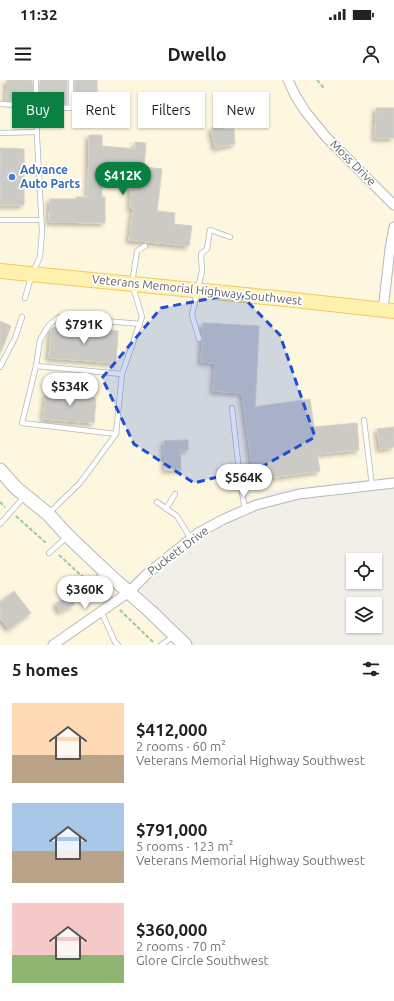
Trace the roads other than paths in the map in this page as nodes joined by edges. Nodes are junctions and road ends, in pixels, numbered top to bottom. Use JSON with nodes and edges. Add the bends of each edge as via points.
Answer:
{"nodes":[{"id":1,"x":36,"y":80,"type":"edge"},
{"id":2,"x":71,"y":80,"type":"edge"},
{"id":3,"x":288,"y":80,"type":"edge"},
{"id":4,"x":36,"y":92,"type":"edge"},
{"id":5,"x":0,"y":104,"type":"edge"},
{"id":6,"x":12,"y":105,"type":"edge"},
{"id":7,"x":64,"y":108,"type":"edge"},
{"id":8,"x":36,"y":128,"type":"edge"},
{"id":9,"x":0,"y":132,"type":"edge"},
{"id":10,"x":36,"y":132,"type":"junction"},
{"id":11,"x":394,"y":205,"type":"edge"},
{"id":12,"x":0,"y":220,"type":"edge"},
{"id":13,"x":41,"y":220,"type":"junction"},
{"id":14,"x":394,"y":227,"type":"edge"},
{"id":15,"x":230,"y":236,"type":"dead end"},
{"id":16,"x":145,"y":246,"type":"dead end"},
{"id":17,"x":0,"y":271,"type":"edge"},
{"id":18,"x":32,"y":274,"type":"junction"},
{"id":19,"x":132,"y":284,"type":"junction"},
{"id":20,"x":198,"y":290,"type":"junction"},
{"id":21,"x":25,"y":298,"type":"dead end"},
{"id":22,"x":389,"y":310,"type":"edge"},
{"id":23,"x":22,"y":317,"type":"dead end"},
{"id":24,"x":140,"y":324,"type":"junction"},
{"id":25,"x":199,"y":339,"type":"dead end"},
{"id":26,"x":36,"y":366,"type":"junction"},
{"id":27,"x":0,"y":367,"type":"edge"},
{"id":28,"x":122,"y":374,"type":"junction"},
{"id":29,"x":232,"y":408,"type":"dead end"},
{"id":30,"x":364,"y":420,"type":"dead end"},
{"id":31,"x":116,"y":434,"type":"junction"},
{"id":32,"x":0,"y":470,"type":"edge"},
{"id":33,"x":0,"y":478,"type":"edge"},
{"id":34,"x":394,"y":483,"type":"edge"},
{"id":35,"x":372,"y":486,"type":"junction"},
{"id":36,"x":21,"y":492,"type":"junction"},
{"id":37,"x":175,"y":494,"type":"dead end"},
{"id":38,"x":157,"y":502,"type":"dead end"},
{"id":39,"x":166,"y":509,"type":"junction"},
{"id":40,"x":245,"y":509,"type":"junction"},
{"id":41,"x":48,"y":514,"type":"junction"},
{"id":42,"x":0,"y":524,"type":"edge"},
{"id":43,"x":68,"y":536,"type":"junction"},
{"id":44,"x":191,"y":539,"type":"junction"},
{"id":45,"x":51,"y":551,"type":"road end"},
{"id":46,"x":106,"y":572,"type":"junction"},
{"id":47,"x":74,"y":589,"type":"dead end"},
{"id":48,"x":129,"y":592,"type":"junction"},
{"id":49,"x":101,"y":611,"type":"junction"},
{"id":50,"x":175,"y":635,"type":"junction"},
{"id":51,"x":53,"y":645,"type":"edge"},
{"id":52,"x":118,"y":645,"type":"edge"},
{"id":53,"x":161,"y":645,"type":"edge"},
{"id":54,"x":185,"y":645,"type":"edge"}],
"edges":[{"from":1,"to":4,"type":"lane"},
{"from":2,"to":7,"type":"lane","via":[[71,108]]},
{"from":3,"to":11,"type":"street","name":"Moss Drive","via":[[295,95],[326,137]]},
{"from":5,"to":6,"type":"lane"},
{"from":8,"to":10,"type":"lane"},
{"from":9,"to":10,"type":"lane"},
{"from":10,"to":13,"type":"lane"},
{"from":12,"to":13,"type":"lane"},
{"from":13,"to":18,"type":"lane","via":[[40,257]]},
{"from":14,"to":22,"type":"street","via":[[390,249]]},
{"from":15,"to":20,"type":"lane","via":[[210,230],[207,249],[201,254],[202,271]]},
{"from":16,"to":19,"type":"lane","via":[[137,251]]},
{"from":17,"to":18,"type":"main road","name":"Veterans Memorial Highway Southwest"},
{"from":18,"to":19,"type":"main road","name":"Veterans Memorial Highway Southwest"},
{"from":18,"to":21,"type":"lane"},
{"from":19,"to":20,"type":"main road","name":"Veterans Memorial Highway Southwest"},
{"from":19,"to":24,"type":"lane","via":[[142,317]]},
{"from":20,"to":22,"type":"main road","name":"Veterans Memorial Highway Southwest"},
{"from":20,"to":25,"type":"lane","via":[[192,315]]},
{"from":23,"to":27,"type":"lane","via":[[15,338]]},
{"from":24,"to":26,"type":"lane","via":[[59,317],[49,325],[40,340]]},
{"from":24,"to":28,"type":"lane"},
{"from":26,"to":28,"type":"lane"},
{"from":26,"to":31,"type":"lane","via":[[22,423]]},
{"from":28,"to":31,"type":"lane"},
{"from":29,"to":40,"type":"lane"},
{"from":30,"to":35,"type":"lane"},
{"from":31,"to":41,"type":"lane","via":[[80,483]]},
{"from":32,"to":36,"type":"main road"},
{"from":33,"to":36,"type":"main road"},
{"from":34,"to":35,"type":"street","name":"Puckett Drive"},
{"from":35,"to":40,"type":"street","name":"Puckett Drive","via":[[299,494]]},
{"from":36,"to":41,"type":"main road"},
{"from":36,"to":42,"type":"lane","via":[[11,512]]},
{"from":37,"to":39,"type":"lane"},
{"from":38,"to":39,"type":"lane"},
{"from":39,"to":44,"type":"lane","via":[[177,516]]},
{"from":40,"to":44,"type":"street","name":"Puckett Drive"},
{"from":41,"to":43,"type":"main road"},
{"from":43,"to":45,"type":"lane"},
{"from":43,"to":46,"type":"main road"},
{"from":44,"to":48,"type":"street","name":"Puckett Drive"},
{"from":46,"to":47,"type":"lane","via":[[85,587]]},
{"from":46,"to":48,"type":"main road"},
{"from":48,"to":49,"type":"street","name":"Puckett Drive"},
{"from":48,"to":50,"type":"main road"},
{"from":49,"to":51,"type":"street","name":"Puckett Drive"},
{"from":49,"to":52,"type":"lane"},
{"from":50,"to":53,"type":"lane"},
{"from":50,"to":54,"type":"main road"}]}
